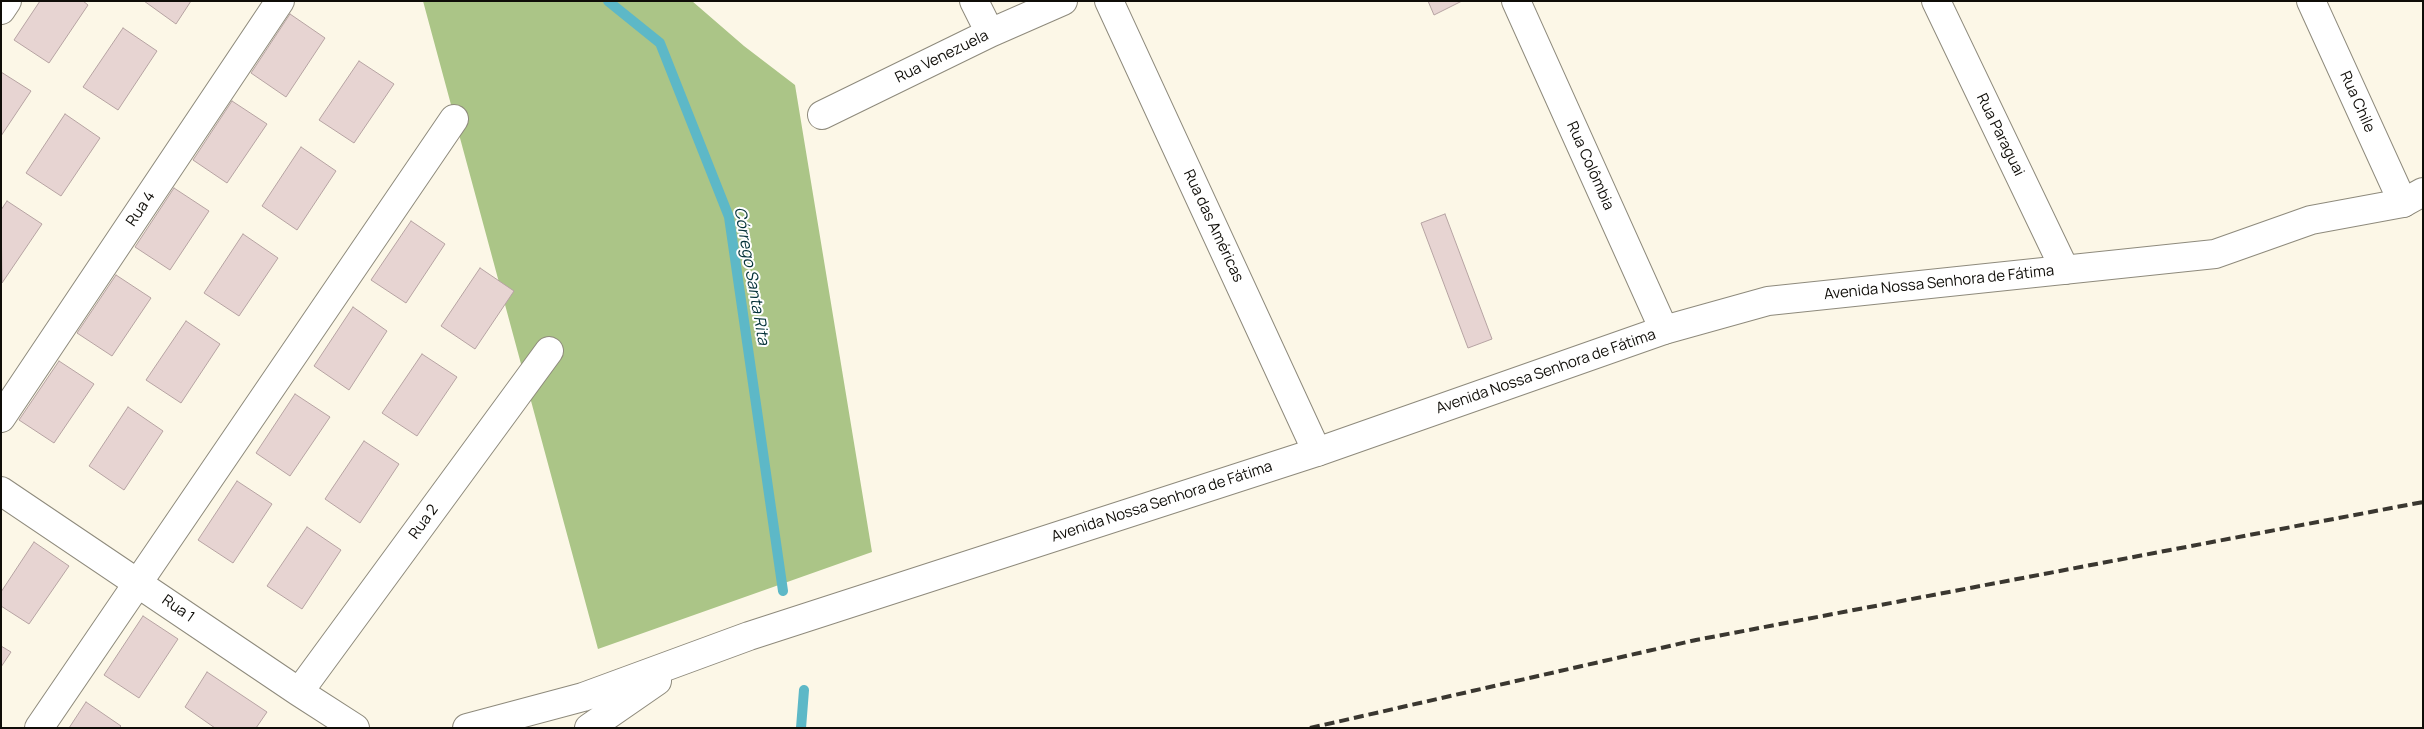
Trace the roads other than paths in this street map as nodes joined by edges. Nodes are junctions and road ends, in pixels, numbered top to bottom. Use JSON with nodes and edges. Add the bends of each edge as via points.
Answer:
{"nodes":[{"id":1,"x":7,"y":1,"type":"edge"},
{"id":2,"x":280,"y":1,"type":"edge"},
{"id":3,"x":974,"y":1,"type":"edge"},
{"id":4,"x":1064,"y":1,"type":"edge"},
{"id":5,"x":1109,"y":1,"type":"edge"},
{"id":6,"x":1516,"y":1,"type":"edge"},
{"id":7,"x":1936,"y":1,"type":"edge"},
{"id":8,"x":2311,"y":1,"type":"edge"},
{"id":9,"x":1,"y":10,"type":"edge"},
{"id":10,"x":990,"y":33,"type":"junction"},
{"id":11,"x":822,"y":115,"type":"dead end"},
{"id":12,"x":454,"y":119,"type":"dead end"},
{"id":13,"x":2413,"y":198,"type":"edge"},
{"id":14,"x":2065,"y":270,"type":"junction"},
{"id":15,"x":1664,"y":330,"type":"junction"},
{"id":16,"x":549,"y":351,"type":"dead end"},
{"id":17,"x":1,"y":418,"type":"edge"},
{"id":18,"x":1317,"y":452,"type":"junction"},
{"id":19,"x":1,"y":491,"type":"edge"},
{"id":20,"x":138,"y":582,"type":"junction"},
{"id":21,"x":692,"y":658,"type":"junction"},
{"id":22,"x":299,"y":692,"type":"junction"},
{"id":23,"x":39,"y":728,"type":"edge"},
{"id":24,"x":355,"y":728,"type":"edge"},
{"id":25,"x":467,"y":728,"type":"edge"},
{"id":26,"x":589,"y":728,"type":"edge"}],
"edges":[{"from":1,"to":9,"type":"street"},
{"from":2,"to":17,"type":"street","name":"Rua 4"},
{"from":3,"to":10,"type":"street"},
{"from":4,"to":10,"type":"street","name":"Rua Venezuela"},
{"from":5,"to":18,"type":"street","name":"Rua das Américas"},
{"from":6,"to":15,"type":"street","name":"Rua Colômbia"},
{"from":7,"to":14,"type":"street","name":"Rua Paraguai"},
{"from":8,"to":13,"type":"street","name":"Rua Chile"},
{"from":10,"to":11,"type":"street","name":"Rua Venezuela"},
{"from":12,"to":20,"type":"street"},
{"from":13,"to":14,"type":"street","name":"Avenida Nossa Senhora de Fátima","via":[[2311,220],[2215,254]]},
{"from":14,"to":15,"type":"street","name":"Avenida Nossa Senhora de Fátima","via":[[1768,301]]},
{"from":15,"to":18,"type":"street","name":"Avenida Nossa Senhora de Fátima"},
{"from":16,"to":22,"type":"street","name":"Rua 2"},
{"from":18,"to":21,"type":"street","name":"Avenida Nossa Senhora de Fátima","via":[[749,636]]},
{"from":19,"to":20,"type":"street","name":"Rua 1"},
{"from":20,"to":22,"type":"street","name":"Rua 1"},
{"from":20,"to":23,"type":"street"},
{"from":21,"to":25,"type":"street","name":"Avenida Nossa Senhora de Fátima","via":[[583,697]]},
{"from":21,"to":26,"type":"street","name":"Avenida Nossa Senhora de Fátima"},
{"from":22,"to":24,"type":"street","name":"Rua 1"}]}
